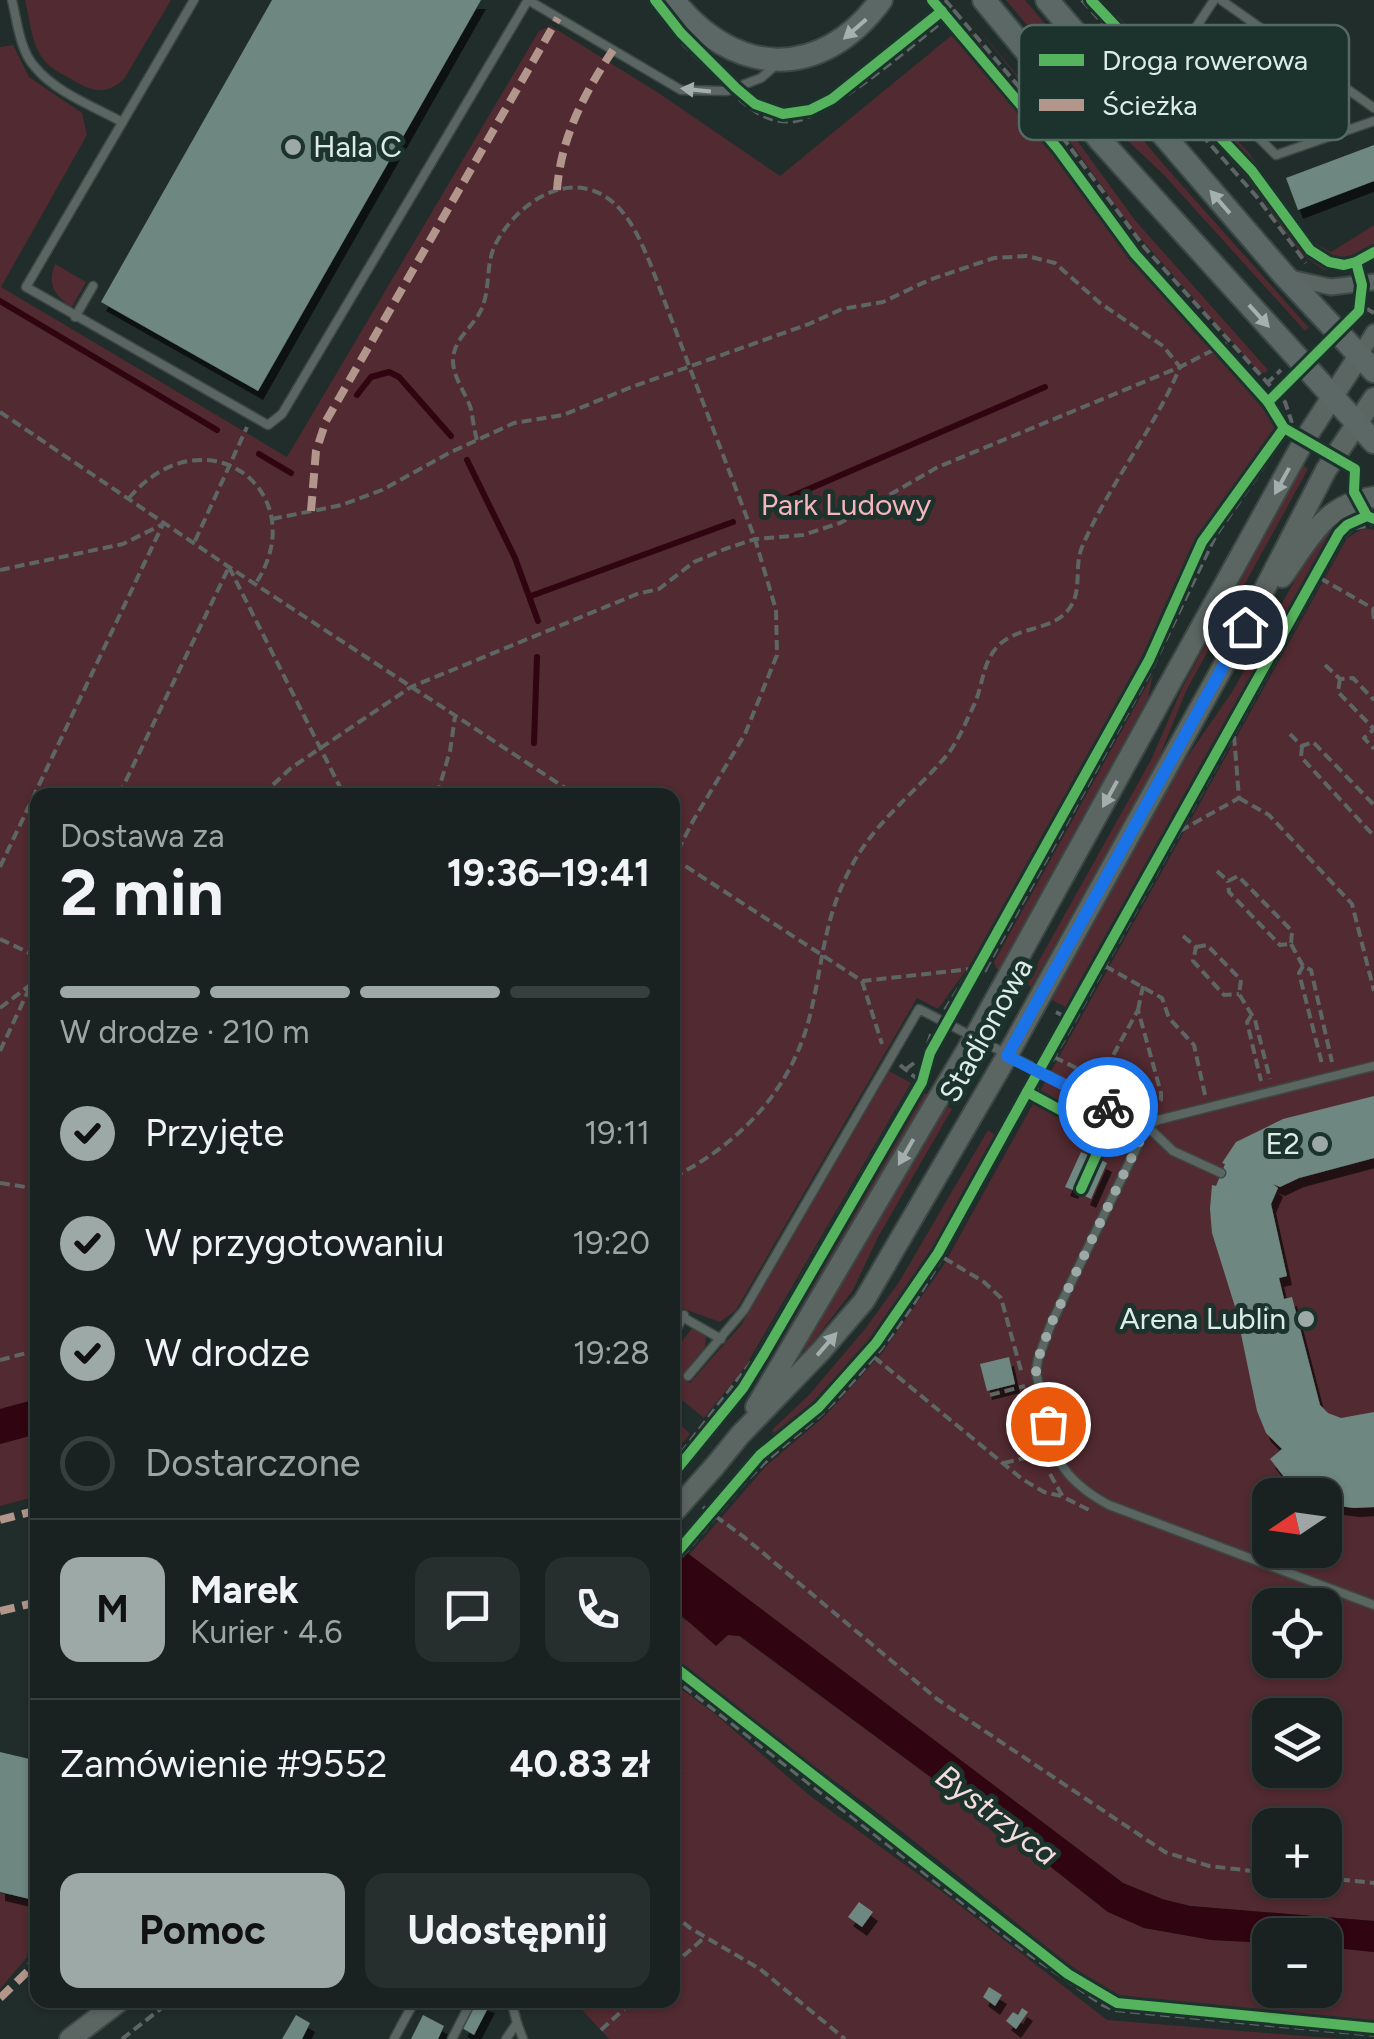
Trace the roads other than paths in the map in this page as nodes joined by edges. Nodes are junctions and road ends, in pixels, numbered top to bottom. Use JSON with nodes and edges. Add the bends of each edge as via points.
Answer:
{"nodes":[{"id":1,"x":12,"y":0,"type":"edge"},
{"id":2,"x":194,"y":0,"type":"edge"},
{"id":3,"x":528,"y":0,"type":"edge"},
{"id":4,"x":674,"y":0,"type":"edge"},
{"id":5,"x":881,"y":0,"type":"edge"},
{"id":6,"x":984,"y":0,"type":"edge"},
{"id":7,"x":1047,"y":0,"type":"edge"},
{"id":8,"x":1217,"y":0,"type":"edge"},
{"id":9,"x":1069,"y":25,"type":"edge"},
{"id":10,"x":1199,"y":25,"type":"edge"},
{"id":11,"x":1253,"y":25,"type":"edge"},
{"id":12,"x":1019,"y":42,"type":"edge"},
{"id":13,"x":784,"y":59,"type":"junction"},
{"id":14,"x":1349,"y":91,"type":"edge"},
{"id":15,"x":1374,"y":108,"type":"edge"},
{"id":16,"x":1374,"y":121,"type":"edge"},
{"id":17,"x":122,"y":122,"type":"junction"},
{"id":18,"x":1349,"y":130,"type":"edge"},
{"id":19,"x":1100,"y":140,"type":"edge"},
{"id":20,"x":1168,"y":140,"type":"edge"},
{"id":21,"x":1261,"y":140,"type":"edge"},
{"id":22,"x":1319,"y":140,"type":"edge"},
{"id":23,"x":1284,"y":275,"type":"junction"},
{"id":24,"x":1368,"y":283,"type":"edge"},
{"id":25,"x":93,"y":286,"type":"dead end"},
{"id":26,"x":75,"y":317,"type":"junction"},
{"id":27,"x":1369,"y":328,"type":"edge"},
{"id":28,"x":1367,"y":363,"type":"edge"},
{"id":29,"x":1332,"y":397,"type":"junction"},
{"id":30,"x":1374,"y":398,"type":"edge"},
{"id":31,"x":1357,"y":423,"type":"junction"},
{"id":32,"x":1374,"y":442,"type":"edge"},
{"id":33,"x":1374,"y":498,"type":"edge"},
{"id":34,"x":1245,"y":627,"type":"junction"},
{"id":35,"x":974,"y":1038,"type":"junction"},
{"id":36,"x":1007,"y":1056,"type":"junction"},
{"id":37,"x":1374,"y":1066,"type":"edge"},
{"id":38,"x":1147,"y":1126,"type":"junction"},
{"id":39,"x":1221,"y":1173,"type":"dead end"},
{"id":40,"x":680,"y":1313,"type":"edge"},
{"id":41,"x":684,"y":1315,"type":"junction"},
{"id":42,"x":680,"y":1322,"type":"edge"},
{"id":43,"x":722,"y":1339,"type":"junction"},
{"id":44,"x":688,"y":1376,"type":"dead end"},
{"id":45,"x":740,"y":1435,"type":"junction"},
{"id":46,"x":680,"y":1505,"type":"edge"},
{"id":47,"x":1374,"y":1606,"type":"edge"},
{"id":48,"x":111,"y":2008,"type":"edge"},
{"id":49,"x":411,"y":2008,"type":"edge"},
{"id":50,"x":468,"y":2008,"type":"edge"},
{"id":51,"x":513,"y":2008,"type":"edge"},
{"id":52,"x":517,"y":2023,"type":"junction"},
{"id":53,"x":70,"y":2039,"type":"edge"},
{"id":54,"x":394,"y":2039,"type":"edge"},
{"id":55,"x":452,"y":2039,"type":"edge"},
{"id":56,"x":506,"y":2039,"type":"edge"},
{"id":57,"x":523,"y":2039,"type":"edge"}],
"edges":[{"from":1,"to":17,"type":"lane","via":[[34,67]]},
{"from":2,"to":17,"type":"lane"},
{"from":13,"to":3,"type":"lane","one_way":true,"via":[[733,89],[682,90]]},
{"from":3,"to":26,"type":"lane","via":[[274,423],[253,420]]},
{"from":4,"to":13,"type":"main road","via":[[695,25],[735,52]]},
{"from":5,"to":13,"type":"main road","one_way":true,"via":[[840,42]]},
{"from":6,"to":12,"type":"main road","one_way":true},
{"from":9,"to":7,"type":"main road","one_way":true},
{"from":8,"to":10,"type":"lane"},
{"from":8,"to":11,"type":"lane"},
{"from":14,"to":15,"type":"lane"},
{"from":16,"to":18,"type":"lane"},
{"from":17,"to":26,"type":"lane","via":[[26,287]]},
{"from":19,"to":29,"type":"main road","one_way":true},
{"from":23,"to":20,"type":"main road","one_way":true},
{"from":21,"to":22,"type":"lane","via":[[1276,155]]},
{"from":23,"to":24,"type":"street","via":[[1313,285]]},
{"from":23,"to":28,"type":"main road"},
{"from":25,"to":26,"type":"lane"},
{"from":27,"to":28,"type":"street","name":"Stadionowa"},
{"from":28,"to":29,"type":"street","name":"Stadionowa"},
{"from":29,"to":31,"type":"main road"},
{"from":29,"to":35,"type":"street","name":"Stadionowa","one_way":true,"via":[[1297,435]]},
{"from":30,"to":31,"type":"street","name":"Stadionowa"},
{"from":31,"to":32,"type":"main road"},
{"from":31,"to":34,"type":"street","name":"Stadionowa"},
{"from":33,"to":34,"type":"street","name":"Stadionowa","via":[[1330,514]]},
{"from":34,"to":36,"type":"street","name":"Stadionowa"},
{"from":35,"to":36,"type":"lane"},
{"from":35,"to":43,"type":"lane","via":[[919,1009]]},
{"from":35,"to":45,"type":"street","name":"Stadionowa","one_way":true},
{"from":36,"to":38,"type":"lane"},
{"from":45,"to":36,"type":"street","name":"Stadionowa","one_way":true,"via":[[864,1301]]},
{"from":37,"to":38,"type":"lane"},
{"from":38,"to":39,"type":"lane","via":[[1173,1151]]},
{"from":38,"to":47,"type":"lane","via":[[1038,1359],[1060,1468],[1109,1505]]},
{"from":40,"to":41,"type":"lane"},
{"from":41,"to":42,"type":"lane"},
{"from":41,"to":43,"type":"lane"},
{"from":43,"to":44,"type":"lane"},
{"from":45,"to":46,"type":"street","name":"Stadionowa","bridge":true},
{"from":48,"to":53,"type":"street"},
{"from":49,"to":54,"type":"lane"},
{"from":50,"to":55,"type":"lane"},
{"from":51,"to":52,"type":"lane"},
{"from":52,"to":56,"type":"lane"},
{"from":52,"to":57,"type":"lane"}]}
